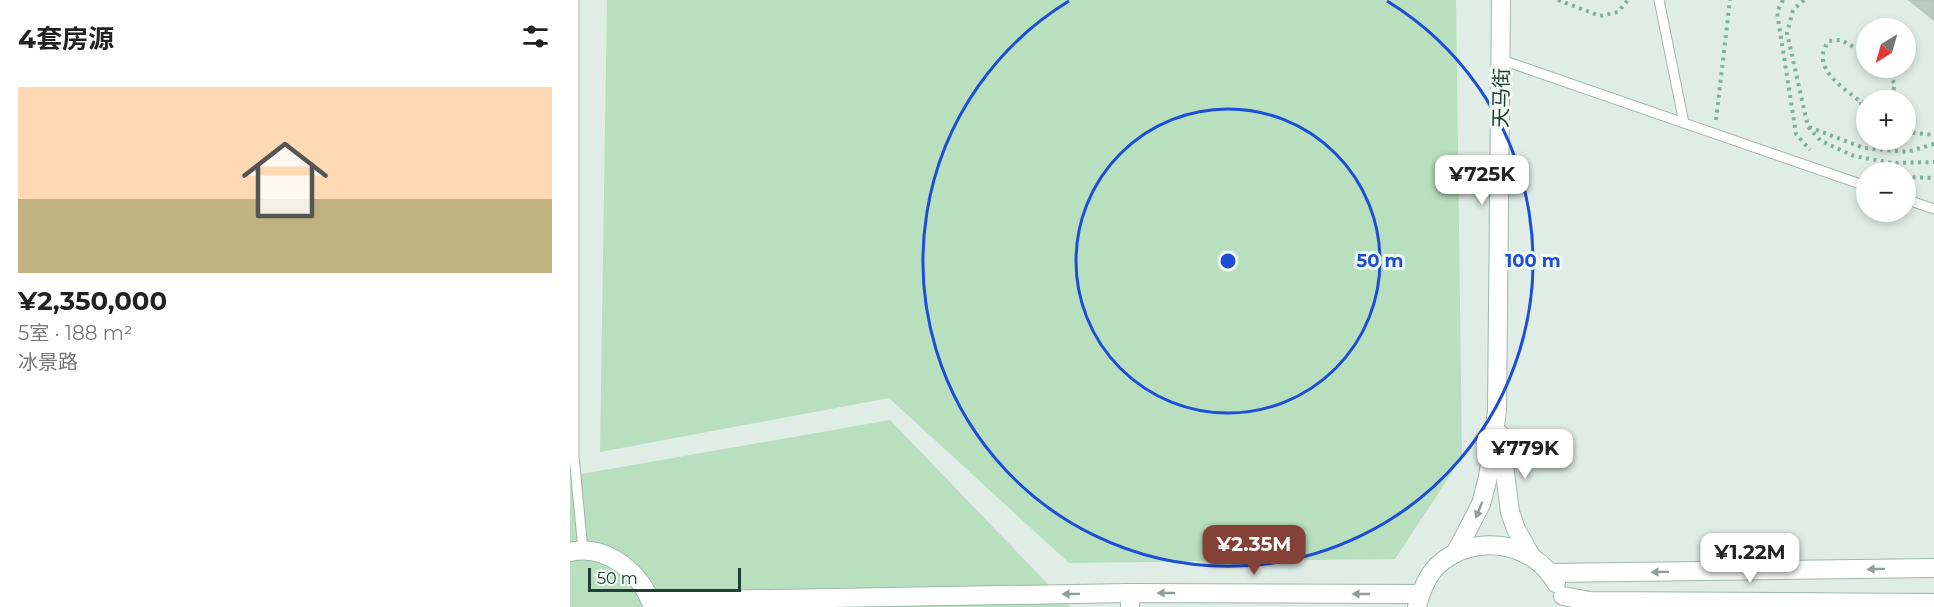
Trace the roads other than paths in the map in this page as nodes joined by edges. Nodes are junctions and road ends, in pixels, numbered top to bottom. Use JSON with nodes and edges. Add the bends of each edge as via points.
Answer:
{"nodes":[{"id":1,"x":574,"y":0,"type":"edge"},
{"id":2,"x":1501,"y":0,"type":"edge"},
{"id":3,"x":1659,"y":0,"type":"edge"},
{"id":4,"x":1502,"y":60,"type":"junction"},
{"id":5,"x":1684,"y":123,"type":"junction"},
{"id":6,"x":1856,"y":182,"type":"edge"},
{"id":7,"x":1916,"y":203,"type":"edge"},
{"id":8,"x":1934,"y":209,"type":"edge"},
{"id":9,"x":1497,"y":411,"type":"junction"},
{"id":10,"x":577,"y":551,"type":"edge"},
{"id":11,"x":1456,"y":552,"type":"junction"},
{"id":12,"x":1531,"y":556,"type":"junction"},
{"id":13,"x":1934,"y":568,"type":"edge"},
{"id":14,"x":1550,"y":573,"type":"junction"},
{"id":15,"x":1130,"y":600,"type":"edge"},
{"id":16,"x":1418,"y":601,"type":"edge"},
{"id":17,"x":1564,"y":602,"type":"edge"},
{"id":18,"x":1934,"y":603,"type":"edge"},
{"id":19,"x":652,"y":604,"type":"edge"}],
"edges":[{"from":1,"to":10,"type":"lane"},
{"from":2,"to":4,"type":"main road","name":"天马街"},
{"from":3,"to":5,"type":"lane"},
{"from":4,"to":5,"type":"lane"},
{"from":4,"to":9,"type":"main road","name":"天马街"},
{"from":5,"to":6,"type":"lane"},
{"from":7,"to":8,"type":"lane"},
{"from":9,"to":11,"type":"main road","one_way":true,"via":[[1481,504]]},
{"from":9,"to":12,"type":"main road","via":[[1510,512]]},
{"from":10,"to":19,"type":"main road","via":[[612,558],[633,572],[648,591]]},
{"from":11,"to":12,"type":"main road","via":[[1481,544],[1507,546]]},
{"from":11,"to":16,"type":"main road","via":[[1436,567]]},
{"from":12,"to":14,"type":"main road"},
{"from":13,"to":14,"type":"main road","one_way":true},
{"from":14,"to":17,"type":"main road"},
{"from":16,"to":15,"type":"main road","one_way":true},
{"from":15,"to":19,"type":"main road","one_way":true},
{"from":17,"to":18,"type":"main road"}]}
